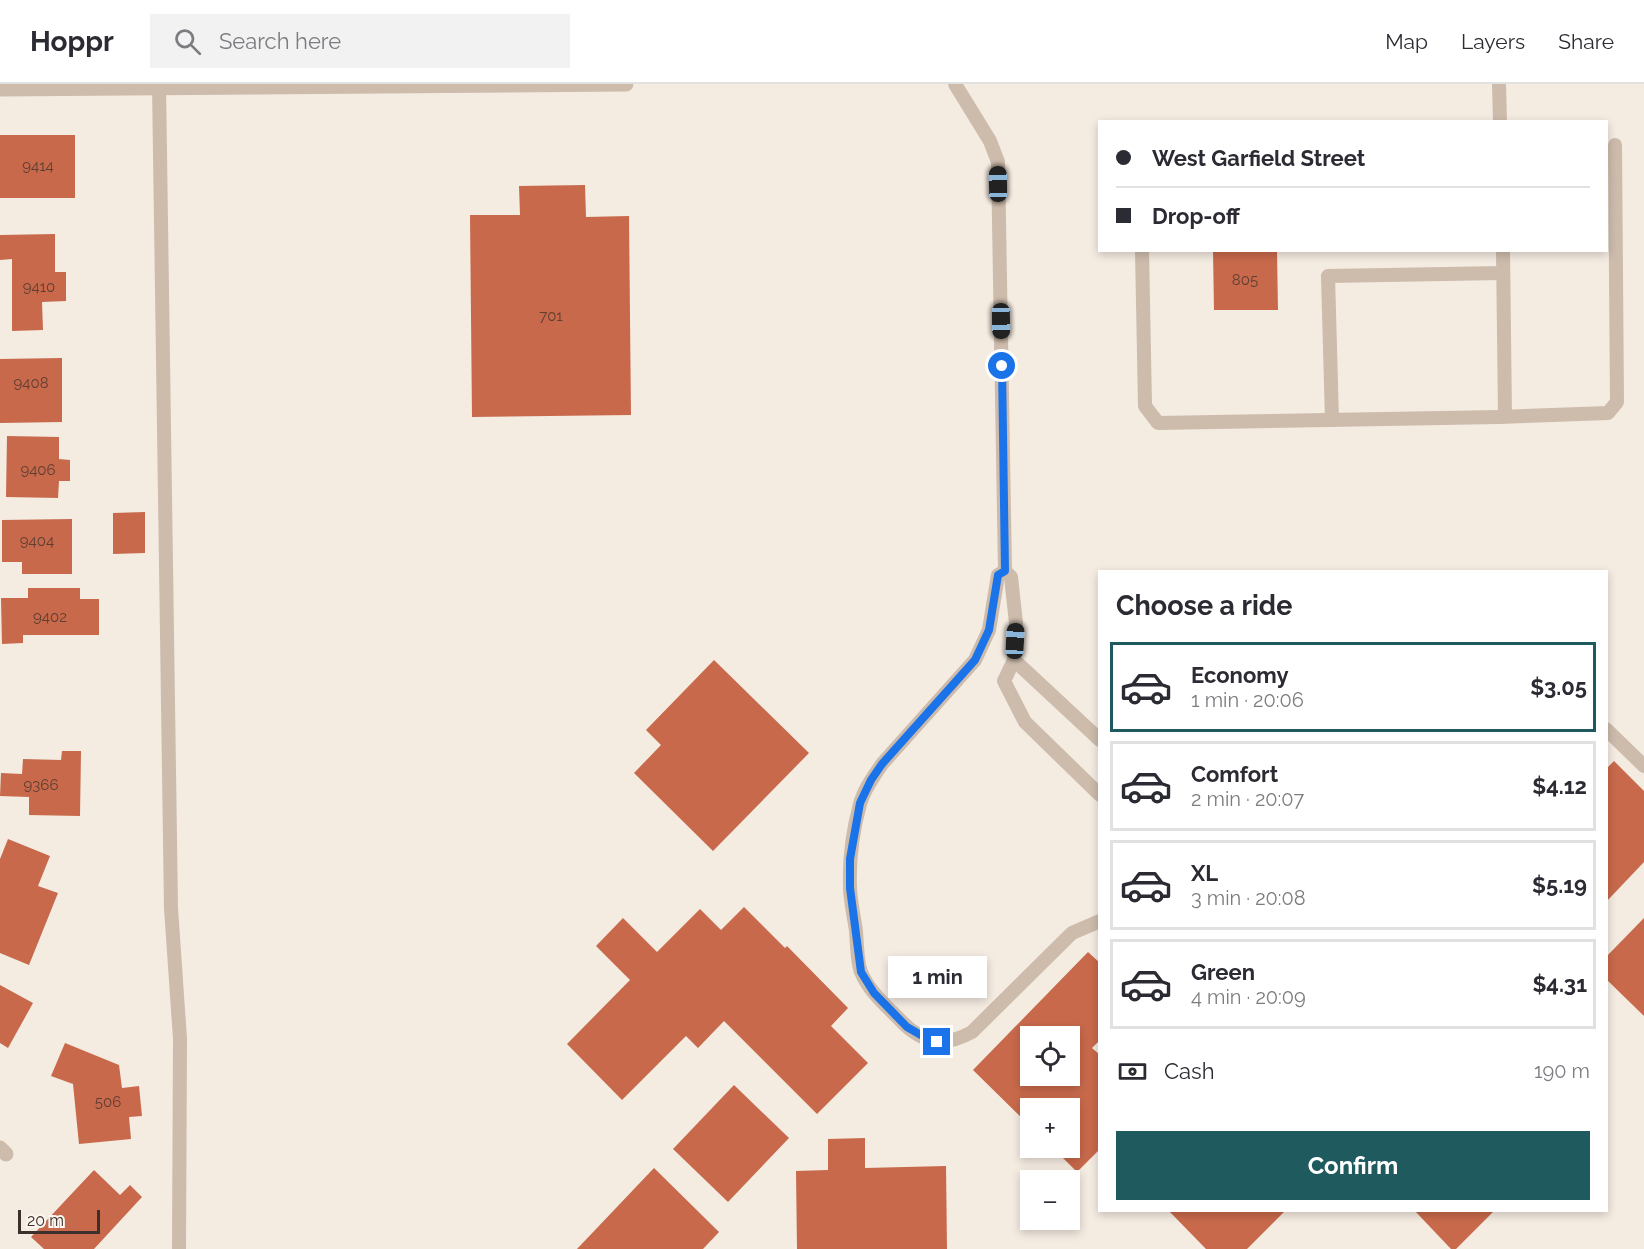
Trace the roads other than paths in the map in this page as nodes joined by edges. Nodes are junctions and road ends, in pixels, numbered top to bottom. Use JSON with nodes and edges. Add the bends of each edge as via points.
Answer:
{"nodes":[{"id":1,"x":626,"y":84,"type":"edge"},
{"id":2,"x":955,"y":84,"type":"edge"},
{"id":3,"x":1499,"y":84,"type":"edge"},
{"id":4,"x":318,"y":85,"type":"edge"},
{"id":5,"x":159,"y":86,"type":"edge"},
{"id":6,"x":0,"y":89,"type":"edge"},
{"id":7,"x":1500,"y":120,"type":"edge"},
{"id":8,"x":1615,"y":145,"type":"dead end"},
{"id":9,"x":1142,"y":252,"type":"edge"},
{"id":10,"x":1503,"y":252,"type":"edge"},
{"id":11,"x":1503,"y":273,"type":"junction"},
{"id":12,"x":1505,"y":416,"type":"junction"},
{"id":13,"x":1332,"y":420,"type":"junction"},
{"id":14,"x":1005,"y":571,"type":"junction"},
{"id":15,"x":1014,"y":660,"type":"junction"},
{"id":16,"x":1608,"y":731,"type":"edge"},
{"id":17,"x":1098,"y":738,"type":"edge"},
{"id":18,"x":1644,"y":766,"type":"edge"},
{"id":19,"x":1098,"y":793,"type":"edge"},
{"id":20,"x":1098,"y":922,"type":"edge"},
{"id":21,"x":179,"y":1249,"type":"edge"}],
"edges":[{"from":1,"to":4,"type":"street"},
{"from":2,"to":14,"type":"lane","via":[[990,141],[998,162]]},
{"from":3,"to":7,"type":"lane"},
{"from":4,"to":5,"type":"street"},
{"from":5,"to":6,"type":"street"},
{"from":5,"to":21,"type":"lane","via":[[171,908],[180,1039]]},
{"from":8,"to":12,"type":"lane","via":[[1617,402],[1608,413]]},
{"from":9,"to":13,"type":"lane","via":[[1145,406],[1158,423]]},
{"from":10,"to":11,"type":"lane"},
{"from":11,"to":12,"type":"lane"},
{"from":11,"to":13,"type":"lane","via":[[1328,276]]},
{"from":12,"to":13,"type":"lane"},
{"from":14,"to":15,"type":"lane","via":[[1011,577],[1016,623]]},
{"from":14,"to":20,"type":"lane","via":[[998,575],[989,630],[975,660],[882,764],[860,803],[850,859],[850,888],[861,972],[874,993],[907,1027],[937,1042],[949,1042],[972,1032],[1071,933]]},
{"from":15,"to":17,"type":"lane"},
{"from":15,"to":19,"type":"lane","via":[[1004,681],[1024,722]]},
{"from":16,"to":18,"type":"lane"}]}
